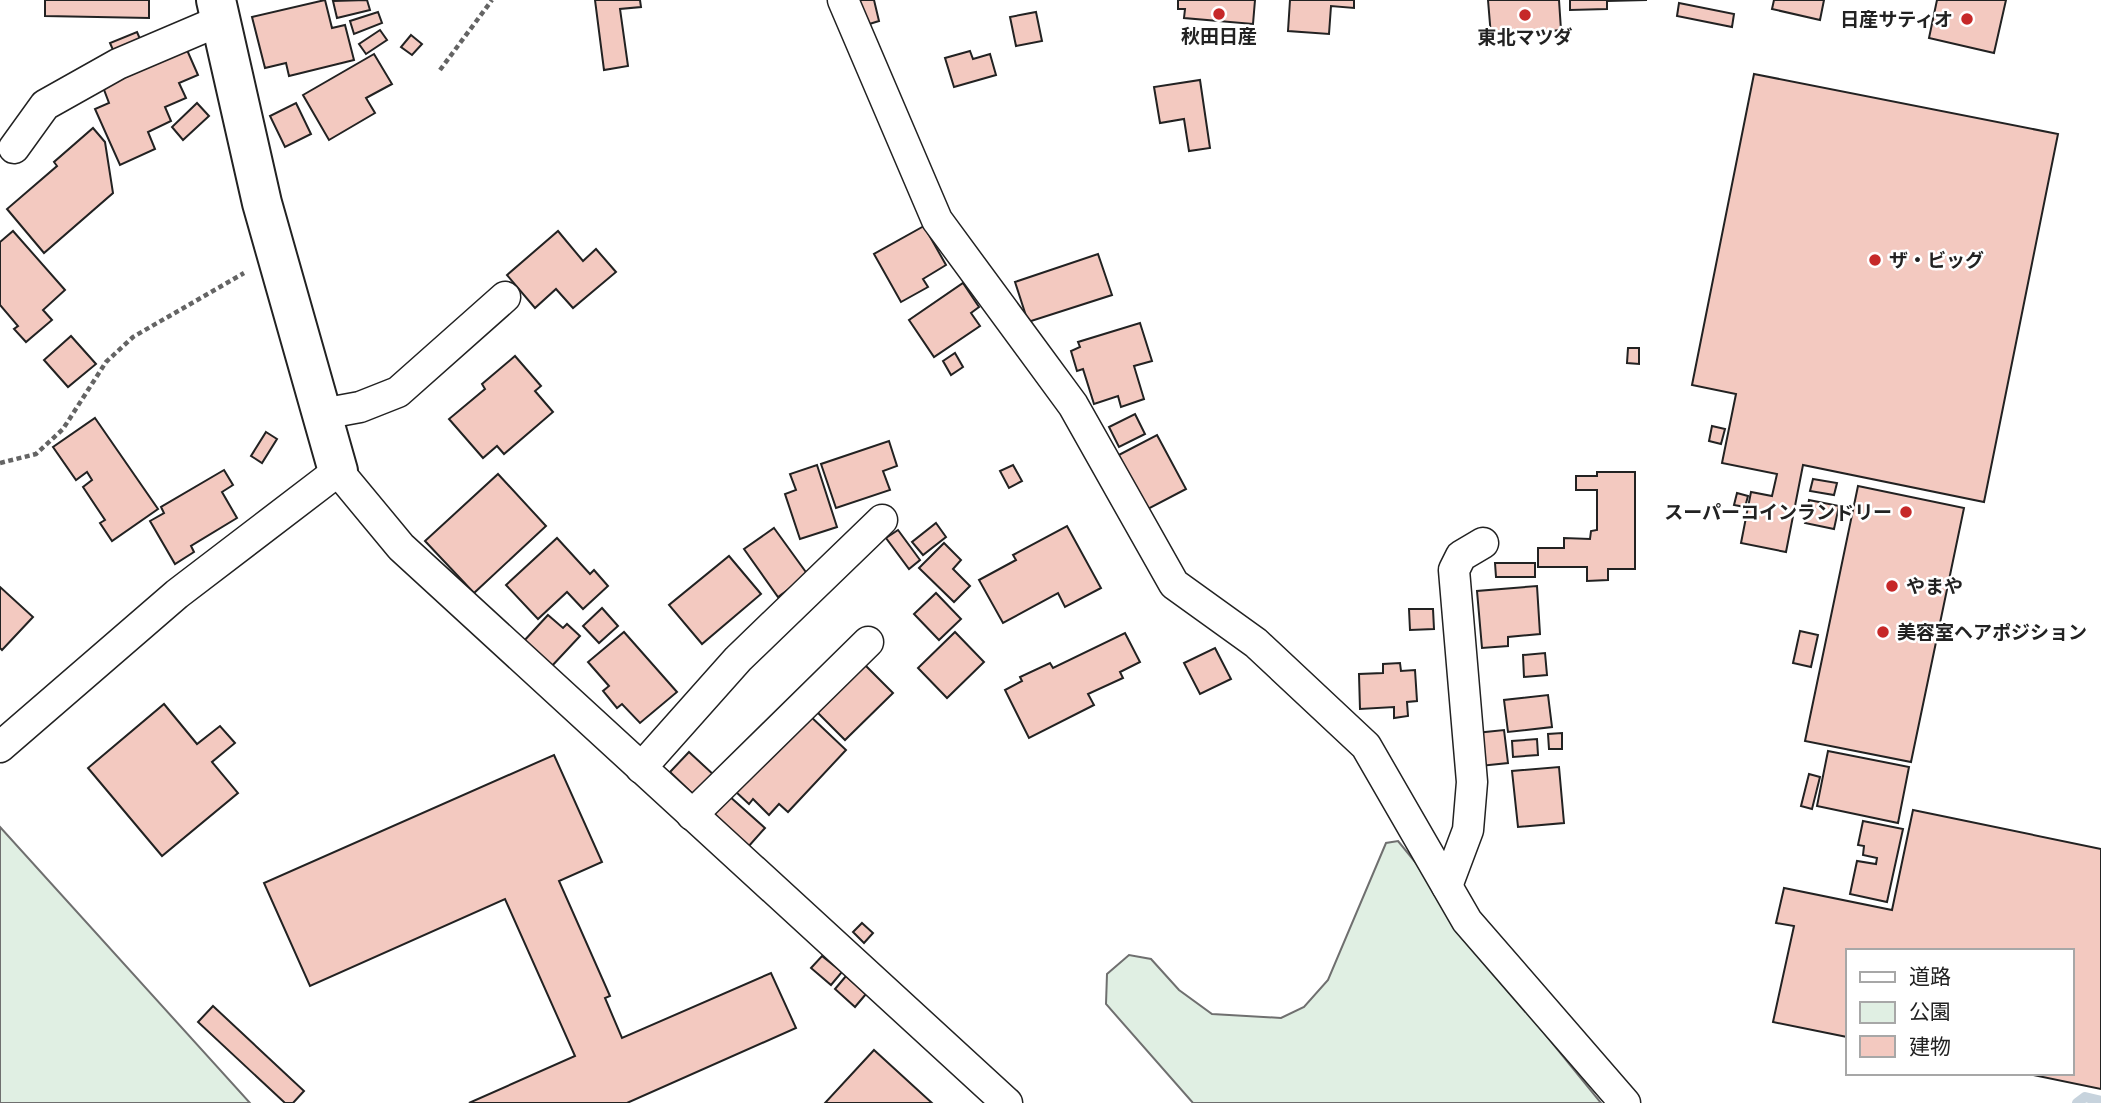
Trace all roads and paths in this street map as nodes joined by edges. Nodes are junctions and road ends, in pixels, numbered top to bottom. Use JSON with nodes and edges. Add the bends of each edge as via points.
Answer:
{"nodes":[{"id":1,"x":492,"y":0,"type":"edge"},
{"id":2,"x":843,"y":0,"type":"edge"},
{"id":3,"x":217,"y":11,"type":"edge"},
{"id":4,"x":440,"y":70,"type":"dead end"},
{"id":5,"x":13,"y":148,"type":"dead end"},
{"id":6,"x":277,"y":254,"type":"junction"},
{"id":7,"x":505,"y":297,"type":"dead end"},
{"id":8,"x":322,"y":414,"type":"junction"},
{"id":9,"x":0,"y":463,"type":"edge"},
{"id":10,"x":338,"y":471,"type":"junction"},
{"id":11,"x":882,"y":520,"type":"dead end"},
{"id":12,"x":1483,"y":543,"type":"dead end"},
{"id":13,"x":868,"y":642,"type":"dead end"},
{"id":14,"x":0,"y":747,"type":"edge"},
{"id":15,"x":641,"y":768,"type":"junction"},
{"id":16,"x":692,"y":815,"type":"junction"},
{"id":17,"x":1447,"y":886,"type":"junction"},
{"id":18,"x":1007,"y":1103,"type":"edge"},
{"id":19,"x":1625,"y":1103,"type":"edge"}],
"edges":[{"from":1,"to":4,"type":"path"},
{"from":2,"to":17,"type":"street","via":[[936,220],[1073,405],[1174,584],[1256,643],[1366,746]]},
{"from":3,"to":5,"type":"street","via":[[45,106]]},
{"from":3,"to":6,"type":"street"},
{"from":6,"to":8,"type":"street"},
{"from":6,"to":9,"type":"path","via":[[133,337],[106,362],[63,429],[36,454]]},
{"from":7,"to":8,"type":"street","via":[[398,392],[360,407]]},
{"from":8,"to":10,"type":"street"},
{"from":10,"to":14,"type":"street","via":[[177,594]]},
{"from":10,"to":15,"type":"street","via":[[401,547]]},
{"from":11,"to":15,"type":"street","via":[[738,659]]},
{"from":12,"to":17,"type":"street","via":[[1461,555],[1454,570],[1472,782],[1468,830]]},
{"from":13,"to":16,"type":"street"},
{"from":15,"to":16,"type":"street"},
{"from":16,"to":18,"type":"street"},
{"from":17,"to":19,"type":"street","via":[[1467,920]]}]}
